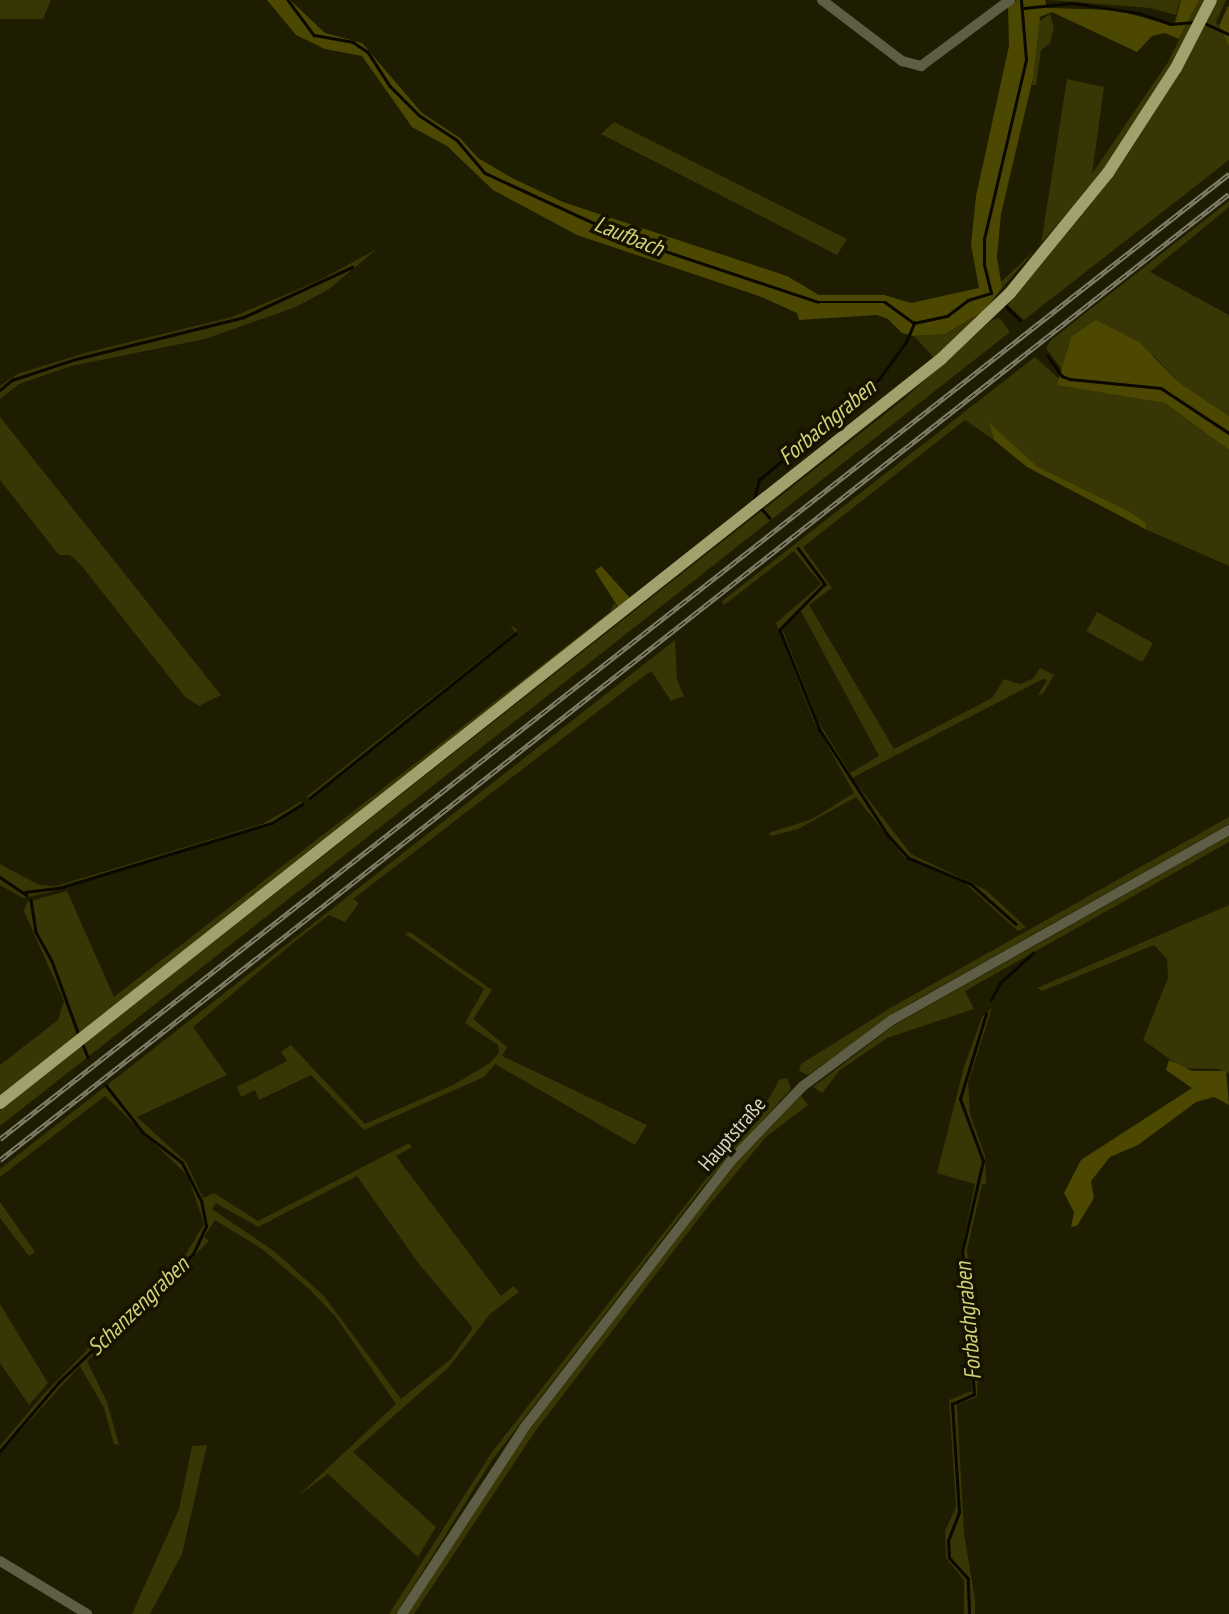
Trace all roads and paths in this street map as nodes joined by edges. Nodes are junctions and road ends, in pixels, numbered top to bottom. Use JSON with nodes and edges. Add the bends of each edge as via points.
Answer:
{"nodes":[{"id":1,"x":822,"y":0,"type":"edge"},
{"id":2,"x":1010,"y":0,"type":"edge"},
{"id":3,"x":1211,"y":0,"type":"edge"},
{"id":4,"x":1229,"y":830,"type":"edge"},
{"id":5,"x":0,"y":1103,"type":"edge"},
{"id":6,"x":0,"y":1561,"type":"edge"},
{"id":7,"x":88,"y":1614,"type":"edge"},
{"id":8,"x":402,"y":1614,"type":"edge"}],
"edges":[{"from":1,"to":2,"type":"street","via":[[902,61],[921,66]]},
{"from":3,"to":5,"type":"main road","via":[[1108,173],[992,311],[882,409]]},
{"from":4,"to":8,"type":"street","name":"Hauptstraße","via":[[892,1020],[803,1086],[730,1162],[524,1428]]},
{"from":6,"to":7,"type":"street"}]}
